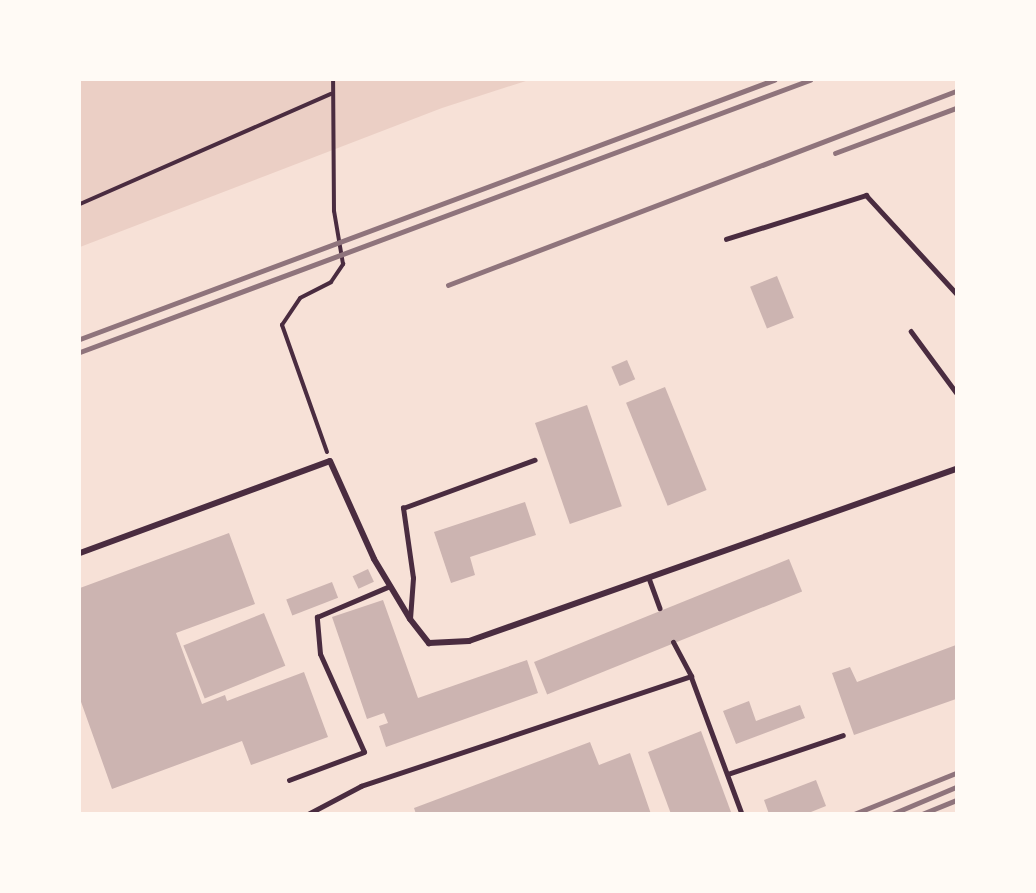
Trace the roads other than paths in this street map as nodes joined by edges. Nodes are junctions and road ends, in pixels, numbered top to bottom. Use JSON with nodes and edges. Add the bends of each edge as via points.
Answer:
{"nodes":[{"id":1,"x":726,"y":239,"type":"dead end"},
{"id":2,"x":957,"y":292,"type":"edge"},
{"id":3,"x":911,"y":331,"type":"dead end"},
{"id":4,"x":957,"y":392,"type":"edge"},
{"id":5,"x":534,"y":460,"type":"dead end"},
{"id":6,"x":957,"y":469,"type":"edge"},
{"id":7,"x":80,"y":553,"type":"edge"},
{"id":8,"x":649,"y":578,"type":"junction"},
{"id":9,"x":390,"y":586,"type":"junction"},
{"id":10,"x":660,"y":608,"type":"dead end"},
{"id":11,"x":410,"y":619,"type":"junction"},
{"id":12,"x":674,"y":642,"type":"dead end"},
{"id":13,"x":691,"y":676,"type":"junction"},
{"id":14,"x":843,"y":735,"type":"dead end"},
{"id":15,"x":728,"y":774,"type":"junction"},
{"id":16,"x":288,"y":780,"type":"dead end"},
{"id":17,"x":308,"y":813,"type":"edge"},
{"id":18,"x":742,"y":813,"type":"edge"}],
"edges":[{"from":1,"to":2,"type":"lane","via":[[866,195]]},
{"from":3,"to":4,"type":"lane"},
{"from":5,"to":11,"type":"lane","via":[[403,508],[413,578]]},
{"from":6,"to":8,"type":"street"},
{"from":7,"to":9,"type":"street","via":[[330,461]]},
{"from":8,"to":10,"type":"lane"},
{"from":8,"to":11,"type":"street","via":[[469,640],[429,643]]},
{"from":9,"to":11,"type":"street"},
{"from":9,"to":16,"type":"lane","via":[[317,617],[321,654],[364,752]]},
{"from":12,"to":13,"type":"lane"},
{"from":13,"to":15,"type":"lane"},
{"from":13,"to":17,"type":"lane","via":[[362,786]]},
{"from":14,"to":15,"type":"lane"},
{"from":15,"to":18,"type":"lane"}]}
